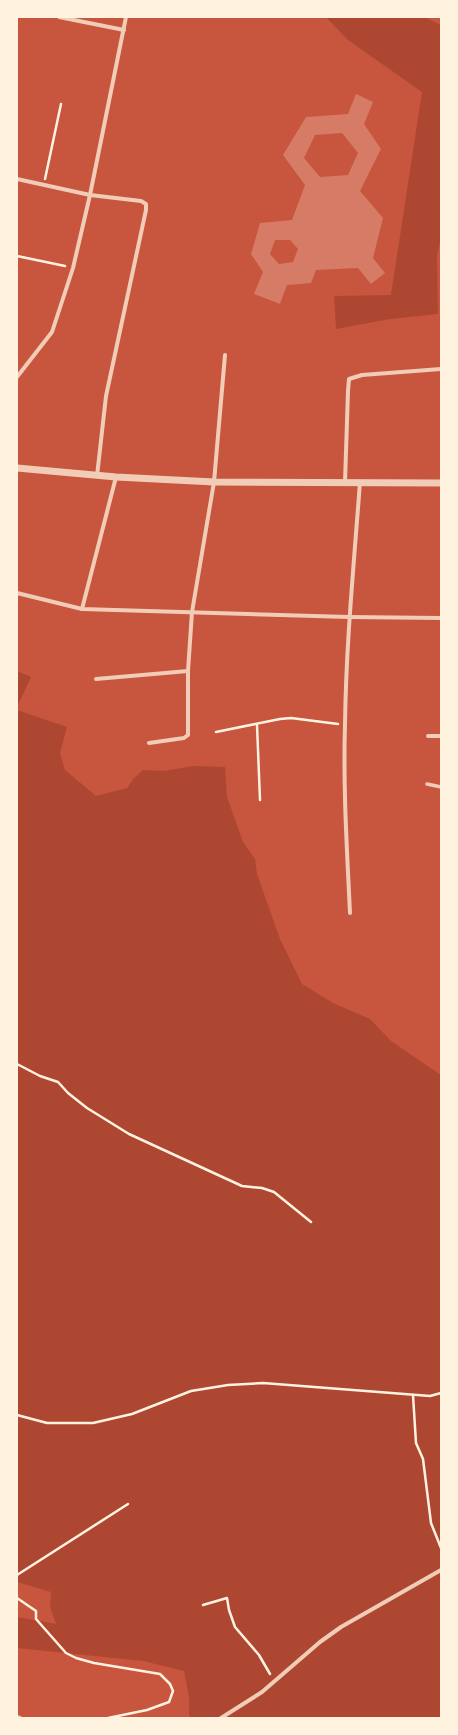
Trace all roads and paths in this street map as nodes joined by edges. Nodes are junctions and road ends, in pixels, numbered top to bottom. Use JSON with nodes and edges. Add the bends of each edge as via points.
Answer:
{"nodes":[{"id":1,"x":59,"y":17,"type":"edge"},
{"id":2,"x":126,"y":17,"type":"edge"},
{"id":3,"x":124,"y":30,"type":"junction"},
{"id":4,"x":61,"y":104,"type":"dead end"},
{"id":5,"x":17,"y":179,"type":"edge"},
{"id":6,"x":45,"y":185,"type":"junction"},
{"id":7,"x":90,"y":195,"type":"junction"},
{"id":8,"x":17,"y":256,"type":"edge"},
{"id":9,"x":73,"y":268,"type":"junction"},
{"id":10,"x":225,"y":354,"type":"dead end"},
{"id":11,"x":441,"y":369,"type":"edge"},
{"id":12,"x":17,"y":377,"type":"edge"},
{"id":13,"x":17,"y":468,"type":"edge"},
{"id":14,"x":97,"y":476,"type":"junction"},
{"id":15,"x":116,"y":477,"type":"junction"},
{"id":16,"x":214,"y":482,"type":"junction"},
{"id":17,"x":345,"y":482,"type":"junction"},
{"id":18,"x":360,"y":482,"type":"junction"},
{"id":19,"x":441,"y":483,"type":"edge"},
{"id":20,"x":17,"y":592,"type":"edge"},
{"id":21,"x":82,"y":609,"type":"junction"},
{"id":22,"x":192,"y":612,"type":"junction"},
{"id":23,"x":349,"y":617,"type":"junction"},
{"id":24,"x":441,"y":618,"type":"edge"},
{"id":25,"x":188,"y":671,"type":"junction"},
{"id":26,"x":96,"y":678,"type":"dead end"},
{"id":27,"x":258,"y":725,"type":"junction"},
{"id":28,"x":344,"y":725,"type":"junction"},
{"id":29,"x":216,"y":732,"type":"dead end"},
{"id":30,"x":428,"y":736,"type":"dead end"},
{"id":31,"x":441,"y":736,"type":"edge"},
{"id":32,"x":149,"y":743,"type":"dead end"},
{"id":33,"x":427,"y":784,"type":"dead end"},
{"id":34,"x":441,"y":787,"type":"edge"},
{"id":35,"x":260,"y":800,"type":"dead end"},
{"id":36,"x":350,"y":913,"type":"dead end"},
{"id":37,"x":17,"y":1064,"type":"edge"},
{"id":38,"x":311,"y":1222,"type":"dead end"},
{"id":39,"x":441,"y":1393,"type":"edge"},
{"id":40,"x":413,"y":1395,"type":"junction"},
{"id":41,"x":17,"y":1415,"type":"edge"},
{"id":42,"x":128,"y":1504,"type":"dead end"},
{"id":43,"x":441,"y":1548,"type":"edge"},
{"id":44,"x":441,"y":1570,"type":"edge"},
{"id":45,"x":17,"y":1575,"type":"edge"},
{"id":46,"x":17,"y":1598,"type":"edge"},
{"id":47,"x":203,"y":1605,"type":"dead end"},
{"id":48,"x":274,"y":1682,"type":"junction"},
{"id":49,"x":17,"y":1717,"type":"edge"},
{"id":50,"x":20,"y":1718,"type":"edge"},
{"id":51,"x":108,"y":1718,"type":"edge"},
{"id":52,"x":221,"y":1718,"type":"edge"}],
"edges":[{"from":1,"to":3,"type":"street"},
{"from":2,"to":3,"type":"street"},
{"from":3,"to":7,"type":"street"},
{"from":4,"to":6,"type":"path"},
{"from":5,"to":6,"type":"street"},
{"from":6,"to":7,"type":"street"},
{"from":7,"to":9,"type":"street"},
{"from":7,"to":14,"type":"street","via":[[141,201],[146,204],[106,396]]},
{"from":8,"to":9,"type":"path"},
{"from":9,"to":12,"type":"street","via":[[52,332]]},
{"from":10,"to":16,"type":"street"},
{"from":11,"to":17,"type":"street","via":[[362,375],[350,379]]},
{"from":13,"to":14,"type":"street"},
{"from":14,"to":15,"type":"street"},
{"from":15,"to":16,"type":"street"},
{"from":15,"to":21,"type":"street"},
{"from":16,"to":17,"type":"street"},
{"from":16,"to":22,"type":"street"},
{"from":17,"to":18,"type":"street"},
{"from":18,"to":19,"type":"street"},
{"from":18,"to":23,"type":"street"},
{"from":20,"to":21,"type":"street"},
{"from":21,"to":22,"type":"street"},
{"from":22,"to":23,"type":"street"},
{"from":22,"to":25,"type":"street"},
{"from":23,"to":24,"type":"street"},
{"from":23,"to":28,"type":"street"},
{"from":25,"to":26,"type":"street"},
{"from":25,"to":32,"type":"street","via":[[188,735],[184,738]]},
{"from":27,"to":28,"type":"path","via":[[291,718]]},
{"from":27,"to":29,"type":"path"},
{"from":27,"to":35,"type":"path"},
{"from":28,"to":36,"type":"street"},
{"from":30,"to":31,"type":"street"},
{"from":33,"to":34,"type":"street"},
{"from":37,"to":38,"type":"path","via":[[58,1082],[87,1108],[129,1134],[242,1186],[274,1192]]},
{"from":39,"to":40,"type":"path","via":[[430,1396]]},
{"from":40,"to":41,"type":"path","via":[[263,1383],[235,1384],[191,1391],[132,1414],[93,1423],[47,1423]]},
{"from":40,"to":43,"type":"path","via":[[416,1444],[423,1459],[430,1523]]},
{"from":42,"to":45,"type":"path"},
{"from":44,"to":48,"type":"street","via":[[341,1627]]},
{"from":46,"to":51,"type":"path","via":[[36,1611],[36,1619],[66,1653],[94,1663],[160,1674],[170,1684],[173,1691],[170,1702]]},
{"from":47,"to":48,"type":"path","via":[[227,1598],[235,1627],[259,1655]]},
{"from":48,"to":52,"type":"street"},
{"from":49,"to":50,"type":"street"}]}
